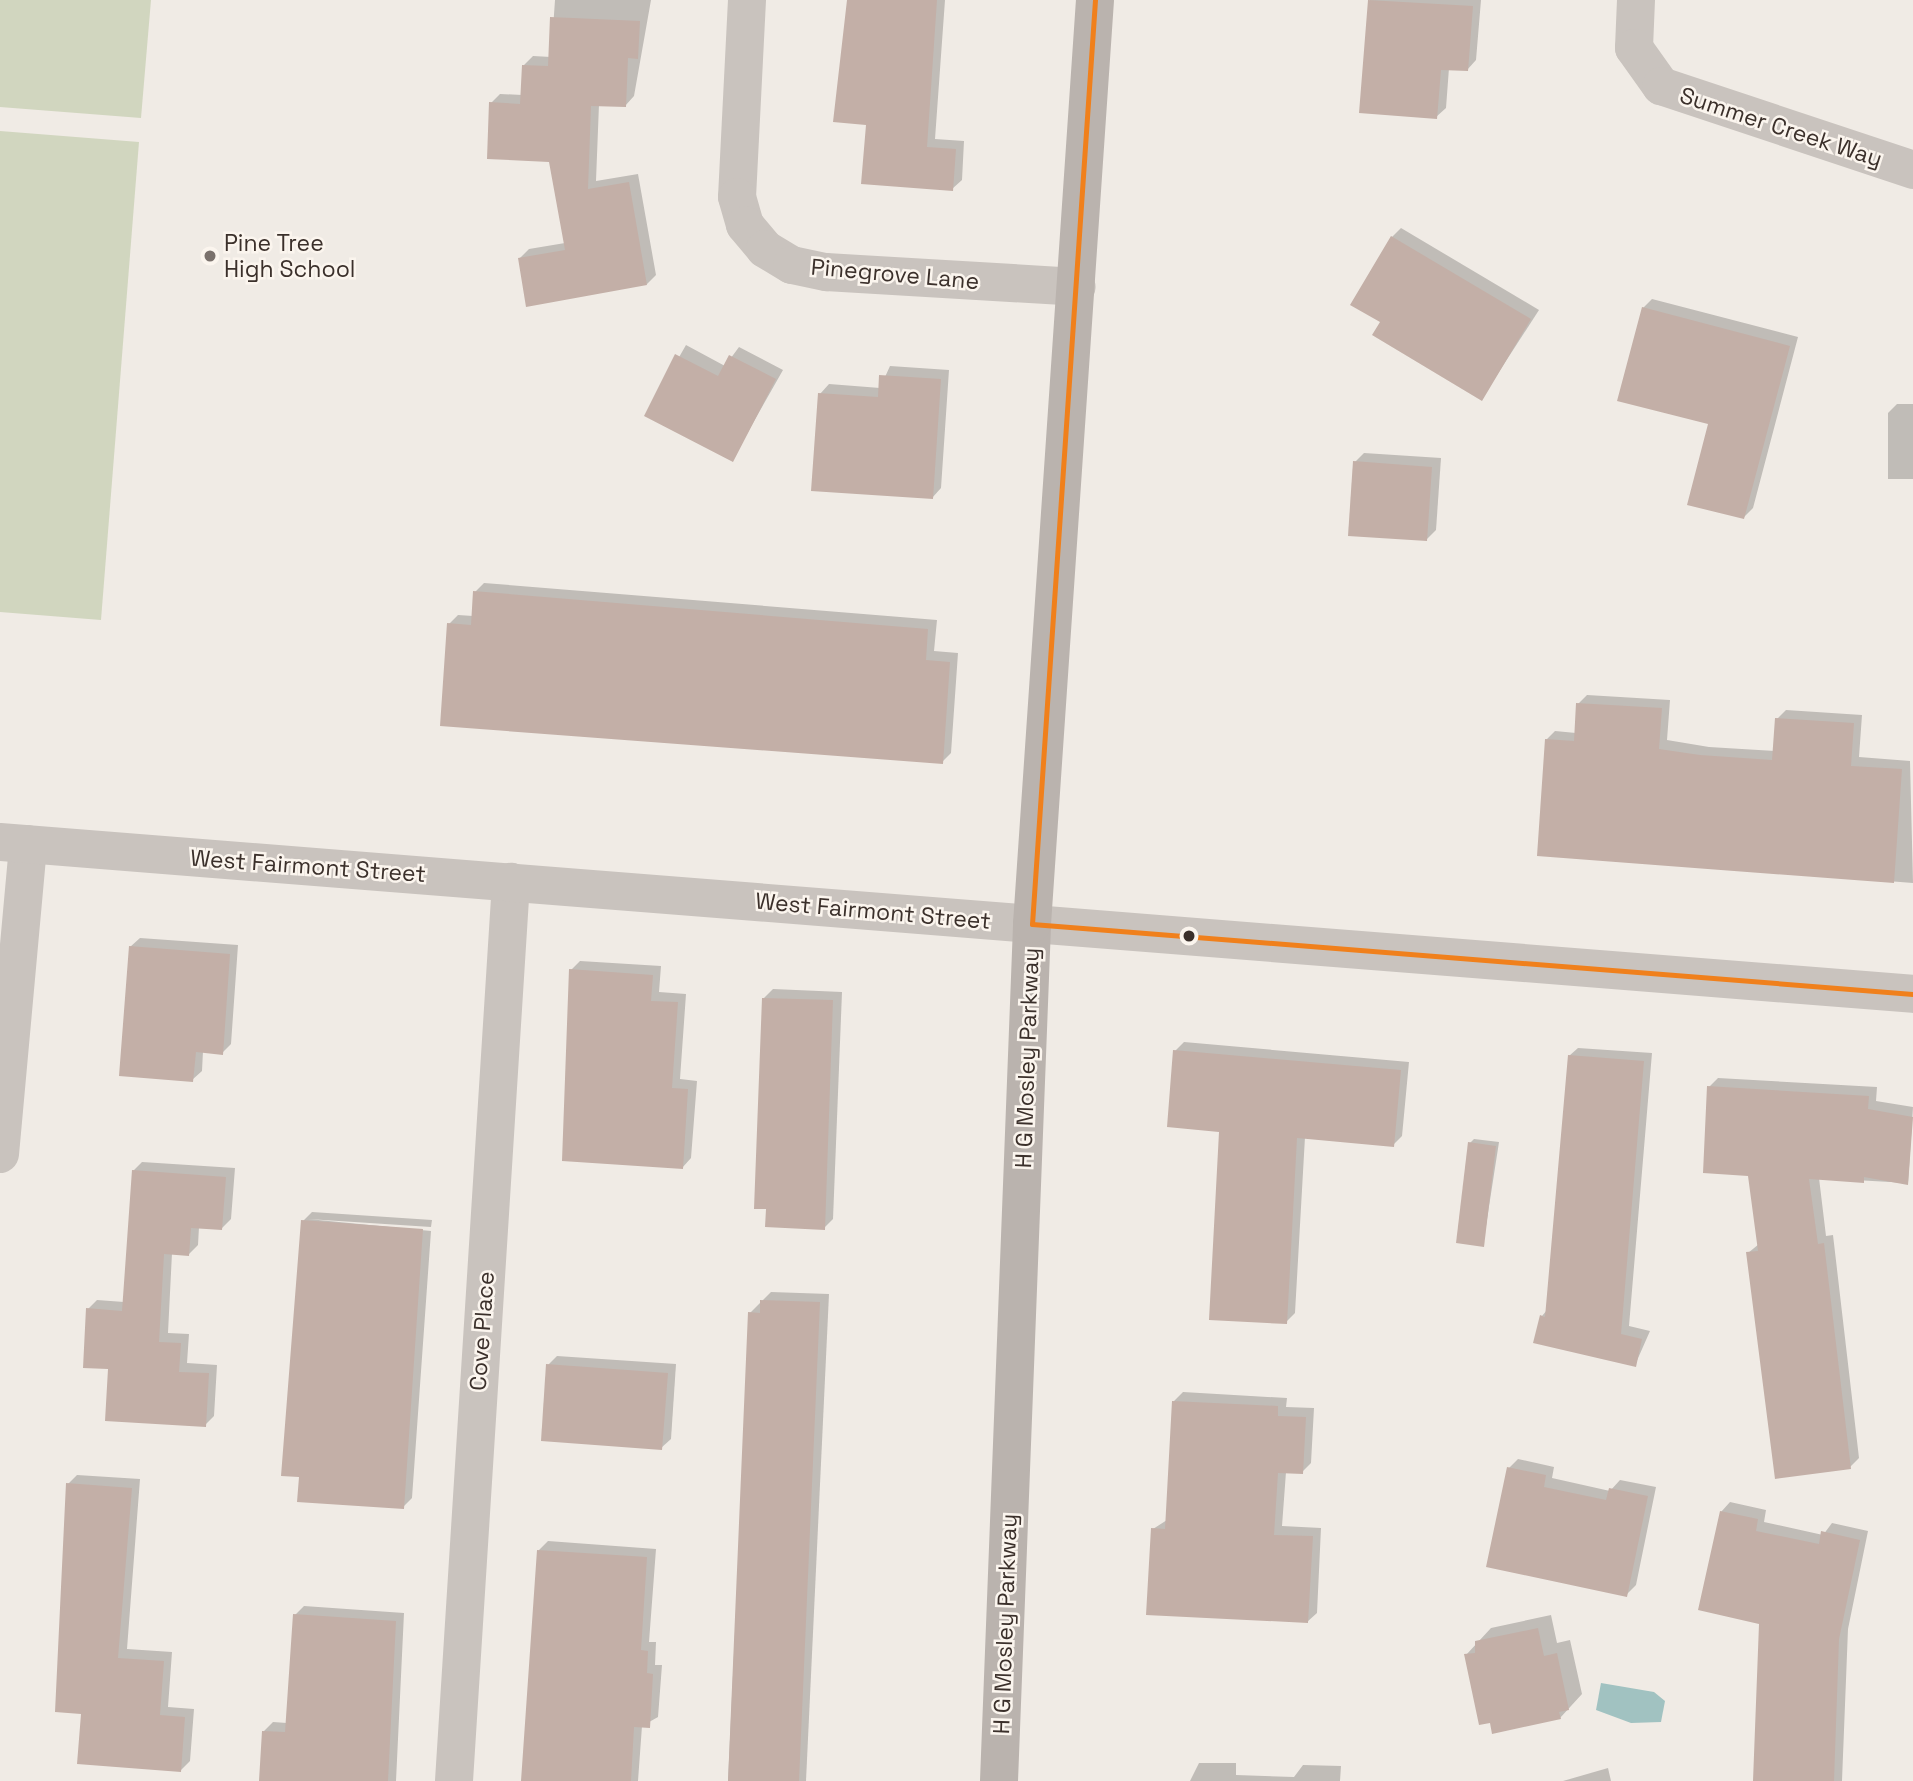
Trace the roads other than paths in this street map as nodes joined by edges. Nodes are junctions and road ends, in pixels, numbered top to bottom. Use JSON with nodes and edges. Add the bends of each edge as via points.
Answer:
{"nodes":[{"id":1,"x":747,"y":0,"type":"edge"},
{"id":2,"x":1095,"y":0,"type":"edge"},
{"id":3,"x":1636,"y":0,"type":"edge"},
{"id":4,"x":1913,"y":170,"type":"edge"},
{"id":5,"x":1077,"y":287,"type":"junction"},
{"id":6,"x":14,"y":843,"type":"edge"},
{"id":7,"x":510,"y":881,"type":"junction"},
{"id":8,"x":1032,"y":924,"type":"junction"},
{"id":9,"x":1913,"y":994,"type":"edge"},
{"id":10,"x":0,"y":1154,"type":"edge"},
{"id":11,"x":454,"y":1781,"type":"edge"},
{"id":12,"x":999,"y":1781,"type":"edge"}],
"edges":[{"from":1,"to":5,"type":"street","name":"Pinegrove Lane","via":[[737,197],[745,225],[765,249],[792,265],[826,272]]},
{"from":2,"to":5,"type":"main road","name":"H G Mosley Parkway"},
{"from":3,"to":4,"type":"street","name":"Summer Creek Way","via":[[1634,48],[1661,86]]},
{"from":5,"to":8,"type":"main road","name":"H G Mosley Parkway"},
{"from":6,"to":7,"type":"street","name":"West Fairmont Street"},
{"from":6,"to":10,"type":"street"},
{"from":7,"to":8,"type":"street","name":"West Fairmont Street"},
{"from":7,"to":11,"type":"street","name":"Cove Place"},
{"from":8,"to":9,"type":"street","name":"West Fairmont Street"},
{"from":8,"to":12,"type":"main road","name":"H G Mosley Parkway"}]}
